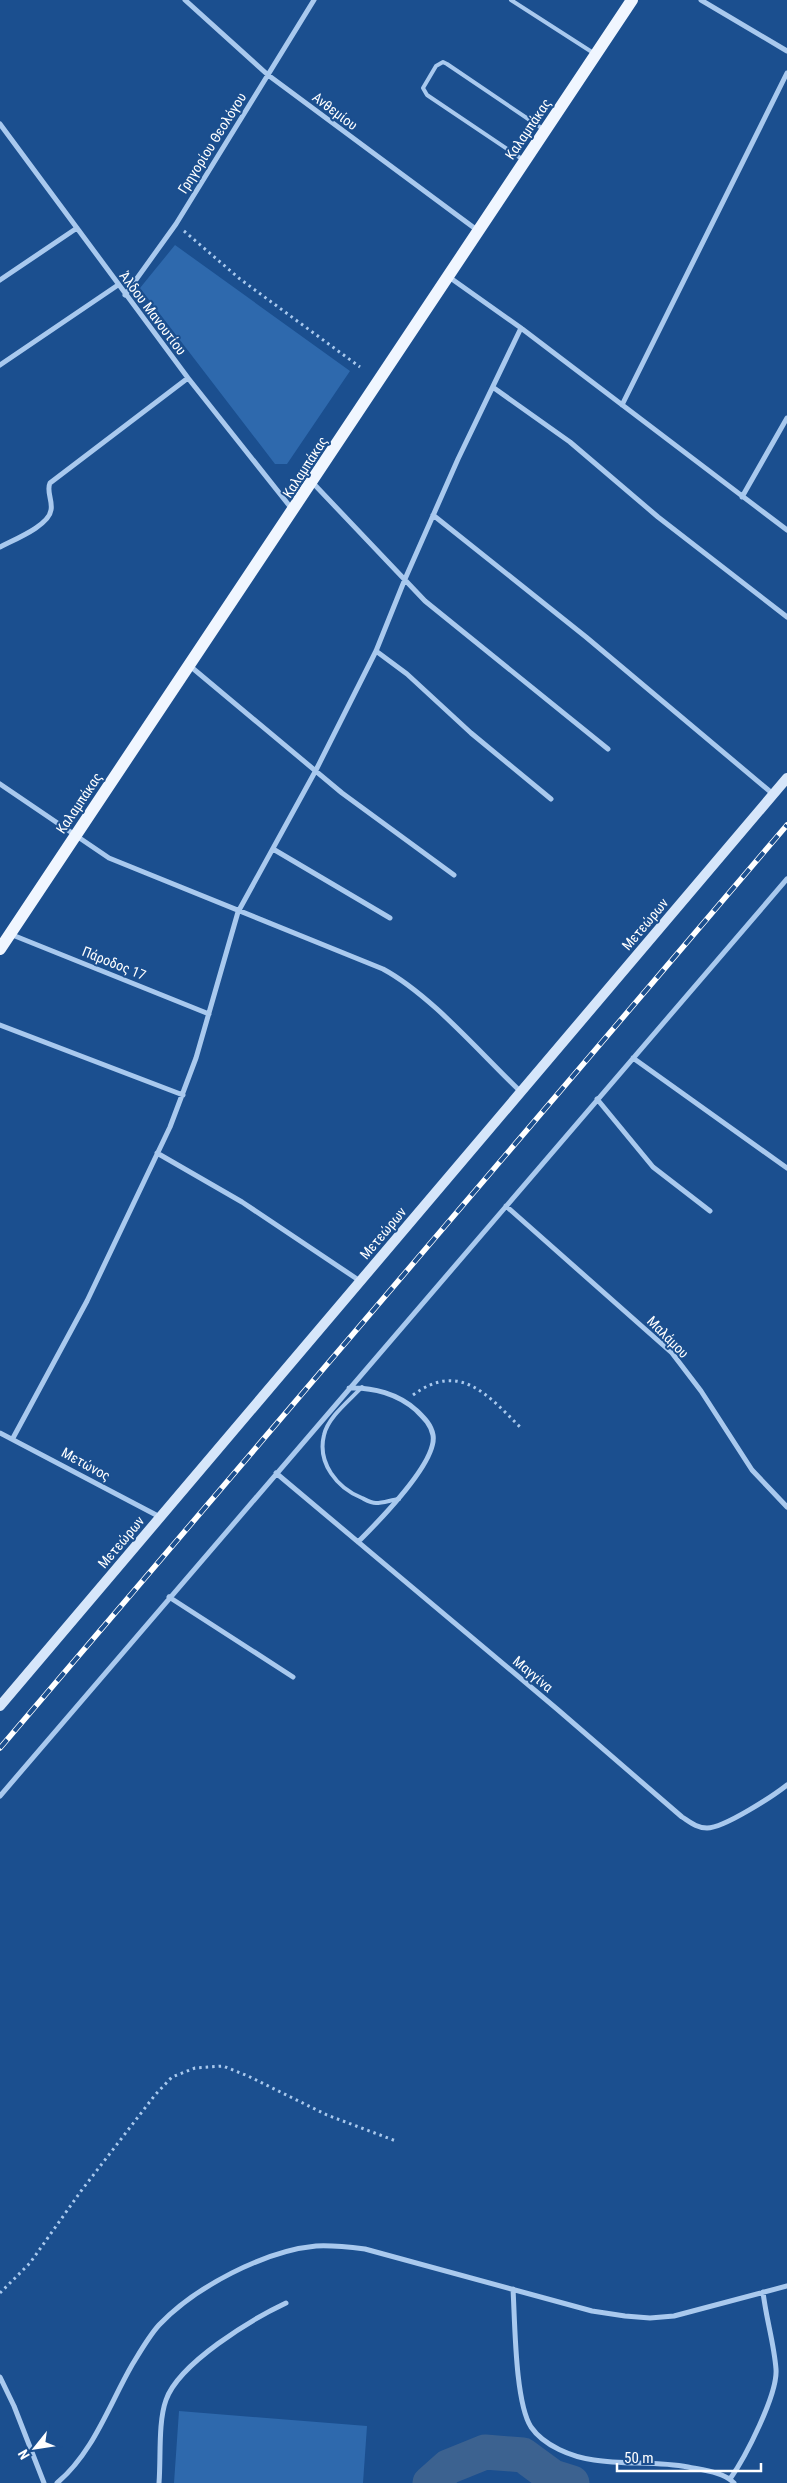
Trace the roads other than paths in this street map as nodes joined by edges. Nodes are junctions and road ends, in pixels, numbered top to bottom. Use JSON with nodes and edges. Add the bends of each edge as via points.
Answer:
{"nodes":[{"id":1,"x":185,"y":0,"type":"edge"},
{"id":2,"x":314,"y":0,"type":"edge"},
{"id":3,"x":511,"y":0,"type":"edge"},
{"id":4,"x":632,"y":0,"type":"edge"},
{"id":5,"x":701,"y":0,"type":"edge"},
{"id":6,"x":787,"y":51,"type":"edge"},
{"id":7,"x":596,"y":55,"type":"junction"},
{"id":8,"x":787,"y":73,"type":"edge"},
{"id":9,"x":268,"y":75,"type":"junction"},
{"id":10,"x":0,"y":124,"type":"edge"},
{"id":11,"x":545,"y":131,"type":"junction"},
{"id":12,"x":2,"y":132,"type":"edge"},
{"id":13,"x":525,"y":161,"type":"junction"},
{"id":14,"x":77,"y":228,"type":"junction"},
{"id":15,"x":478,"y":230,"type":"junction"},
{"id":16,"x":448,"y":276,"type":"junction"},
{"id":17,"x":0,"y":280,"type":"edge"},
{"id":18,"x":118,"y":284,"type":"junction"},
{"id":19,"x":125,"y":295,"type":"junction"},
{"id":20,"x":522,"y":328,"type":"junction"},
{"id":21,"x":0,"y":366,"type":"edge"},
{"id":22,"x":188,"y":378,"type":"junction"},
{"id":23,"x":494,"y":388,"type":"junction"},
{"id":24,"x":622,"y":405,"type":"junction"},
{"id":25,"x":787,"y":418,"type":"edge"},
{"id":26,"x":312,"y":482,"type":"junction"},
{"id":27,"x":742,"y":497,"type":"junction"},
{"id":28,"x":294,"y":511,"type":"junction"},
{"id":29,"x":433,"y":515,"type":"junction"},
{"id":30,"x":787,"y":530,"type":"edge"},
{"id":31,"x":0,"y":547,"type":"edge"},
{"id":32,"x":404,"y":579,"type":"junction"},
{"id":33,"x":787,"y":617,"type":"edge"},
{"id":34,"x":376,"y":651,"type":"junction"},
{"id":35,"x":190,"y":666,"type":"junction"},
{"id":36,"x":608,"y":749,"type":"dead end"},
{"id":37,"x":316,"y":770,"type":"junction"},
{"id":38,"x":787,"y":778,"type":"edge"},
{"id":39,"x":0,"y":784,"type":"edge"},
{"id":40,"x":773,"y":794,"type":"junction"},
{"id":41,"x":551,"y":799,"type":"dead end"},
{"id":42,"x":75,"y":837,"type":"junction"},
{"id":43,"x":273,"y":849,"type":"junction"},
{"id":44,"x":454,"y":875,"type":"dead end"},
{"id":45,"x":787,"y":879,"type":"edge"},
{"id":46,"x":238,"y":912,"type":"junction"},
{"id":47,"x":390,"y":918,"type":"dead end"},
{"id":48,"x":10,"y":934,"type":"junction"},
{"id":49,"x":0,"y":949,"type":"edge"},
{"id":50,"x":209,"y":1014,"type":"junction"},
{"id":51,"x":0,"y":1025,"type":"edge"},
{"id":52,"x":633,"y":1058,"type":"junction"},
{"id":53,"x":520,"y":1092,"type":"junction"},
{"id":54,"x":183,"y":1095,"type":"junction"},
{"id":55,"x":598,"y":1099,"type":"junction"},
{"id":56,"x":157,"y":1153,"type":"junction"},
{"id":57,"x":787,"y":1168,"type":"edge"},
{"id":58,"x":506,"y":1206,"type":"junction"},
{"id":59,"x":710,"y":1211,"type":"dead end"},
{"id":60,"x":360,"y":1281,"type":"junction"},
{"id":61,"x":349,"y":1388,"type":"junction"},
{"id":62,"x":362,"y":1388,"type":"junction"},
{"id":63,"x":331,"y":1409,"type":"junction"},
{"id":64,"x":336,"y":1415,"type":"junction"},
{"id":65,"x":0,"y":1433,"type":"edge"},
{"id":66,"x":13,"y":1438,"type":"junction"},
{"id":67,"x":276,"y":1473,"type":"junction"},
{"id":68,"x":398,"y":1499,"type":"junction"},
{"id":69,"x":787,"y":1507,"type":"edge"},
{"id":70,"x":160,"y":1518,"type":"junction"},
{"id":71,"x":358,"y":1542,"type":"junction"},
{"id":72,"x":169,"y":1597,"type":"junction"},
{"id":73,"x":293,"y":1677,"type":"dead end"},
{"id":74,"x":0,"y":1706,"type":"edge"},
{"id":75,"x":787,"y":1785,"type":"edge"},
{"id":76,"x":0,"y":1796,"type":"edge"},
{"id":77,"x":787,"y":2286,"type":"edge"},
{"id":78,"x":513,"y":2289,"type":"junction"},
{"id":79,"x":762,"y":2292,"type":"junction"},
{"id":80,"x":286,"y":2303,"type":"dead end"},
{"id":81,"x":0,"y":2377,"type":"edge"},
{"id":82,"x":732,"y":2481,"type":"edge"},
{"id":83,"x":44,"y":2483,"type":"edge"},
{"id":84,"x":58,"y":2483,"type":"edge"},
{"id":85,"x":159,"y":2483,"type":"edge"}],
"edges":[{"from":1,"to":9,"type":"street","name":"Ανθεμίου"},
{"from":2,"to":9,"type":"street","name":"Γρηγορίου Θεολόγου"},
{"from":3,"to":7,"type":"lane"},
{"from":4,"to":7,"type":"main road","name":"Καλαμπάκας"},
{"from":5,"to":6,"type":"street"},
{"from":7,"to":11,"type":"main road","name":"Καλαμπάκας"},
{"from":8,"to":24,"type":"street"},
{"from":9,"to":15,"type":"street","name":"Ανθεμίου"},
{"from":9,"to":19,"type":"street","name":"Γρηγορίου Θεολόγου","via":[[176,224]]},
{"from":10,"to":12,"type":"street","name":"Άλδου Μανουτίου"},
{"from":11,"to":13,"type":"main road","name":"Καλαμπάκας"},
{"from":11,"to":13,"type":"lane","via":[[448,64],[443,62],[436,66],[424,84],[424,92]]},
{"from":12,"to":14,"type":"street","name":"Άλδου Μανουτίου"},
{"from":13,"to":15,"type":"main road","name":"Καλαμπάκας"},
{"from":14,"to":17,"type":"street"},
{"from":14,"to":18,"type":"street","name":"Άλδου Μανουτίου"},
{"from":15,"to":16,"type":"main road","name":"Καλαμπάκας"},
{"from":16,"to":20,"type":"street"},
{"from":16,"to":26,"type":"main road","name":"Καλαμπάκας"},
{"from":18,"to":19,"type":"street","name":"Άλδου Μανουτίου"},
{"from":18,"to":21,"type":"street"},
{"from":19,"to":22,"type":"street","name":"Άλδου Μανουτίου"},
{"from":20,"to":23,"type":"street"},
{"from":20,"to":24,"type":"street"},
{"from":22,"to":28,"type":"street","name":"Άλδου Μανουτίου"},
{"from":22,"to":31,"type":"street","via":[[50,483],[48,518]]},
{"from":23,"to":29,"type":"street"},
{"from":23,"to":33,"type":"street","via":[[570,442],[658,517]]},
{"from":24,"to":27,"type":"street"},
{"from":25,"to":27,"type":"street"},
{"from":26,"to":28,"type":"main road","name":"Καλαμπάκας"},
{"from":26,"to":32,"type":"street"},
{"from":27,"to":30,"type":"street"},
{"from":28,"to":35,"type":"main road","name":"Καλαμπάκας"},
{"from":29,"to":32,"type":"street"},
{"from":29,"to":40,"type":"street","via":[[586,637]]},
{"from":32,"to":34,"type":"street"},
{"from":32,"to":36,"type":"street","via":[[424,601]]},
{"from":34,"to":37,"type":"street"},
{"from":34,"to":41,"type":"street"},
{"from":35,"to":37,"type":"street"},
{"from":35,"to":42,"type":"main road","name":"Καλαμπάκας"},
{"from":37,"to":43,"type":"street"},
{"from":37,"to":44,"type":"street","via":[[342,793]]},
{"from":38,"to":40,"type":"street","name":"Μετεώρων"},
{"from":39,"to":42,"type":"street"},
{"from":40,"to":53,"type":"street","name":"Μετεώρων"},
{"from":42,"to":46,"type":"street","via":[[109,858]]},
{"from":42,"to":48,"type":"main road","name":"Καλαμπάκας"},
{"from":43,"to":46,"type":"street"},
{"from":43,"to":47,"type":"street"},
{"from":45,"to":52,"type":"street"},
{"from":46,"to":50,"type":"street"},
{"from":46,"to":53,"type":"street","via":[[399,978],[418,992]]},
{"from":48,"to":49,"type":"main road","name":"Καλαμπάκας"},
{"from":48,"to":50,"type":"street","name":"Πάροδος 17"},
{"from":50,"to":54,"type":"street"},
{"from":51,"to":54,"type":"street"},
{"from":52,"to":55,"type":"street"},
{"from":52,"to":57,"type":"street"},
{"from":53,"to":60,"type":"street","name":"Μετεώρων"},
{"from":54,"to":56,"type":"street"},
{"from":55,"to":58,"type":"street"},
{"from":55,"to":59,"type":"street","via":[[653,1167]]},
{"from":56,"to":60,"type":"street","via":[[242,1202]]},
{"from":56,"to":66,"type":"street","via":[[87,1301]]},
{"from":58,"to":61,"type":"street"},
{"from":58,"to":69,"type":"street","name":"Μαλάμου","via":[[672,1353],[752,1470]]},
{"from":60,"to":70,"type":"street","name":"Μετεώρων"},
{"from":61,"to":62,"type":"street"},
{"from":61,"to":63,"type":"street"},
{"from":62,"to":64,"type":"lane"},
{"from":62,"to":68,"type":"street","via":[[396,1395],[428,1422],[434,1435],[432,1450]]},
{"from":63,"to":64,"type":"lane"},
{"from":63,"to":67,"type":"street"},
{"from":64,"to":68,"type":"lane","via":[[324,1434],[322,1449],[334,1479],[352,1494],[374,1504]]},
{"from":65,"to":66,"type":"street","name":"Μετώνος"},
{"from":66,"to":70,"type":"street","name":"Μετώνος"},
{"from":67,"to":71,"type":"street","name":"Μαγγίνα"},
{"from":67,"to":72,"type":"street"},
{"from":68,"to":71,"type":"street"},
{"from":70,"to":74,"type":"street","name":"Μετεώρων"},
{"from":71,"to":75,"type":"street","name":"Μαγγίνα","via":[[695,1826],[713,1828]]},
{"from":72,"to":73,"type":"street"},
{"from":72,"to":76,"type":"street"},
{"from":77,"to":79,"type":"street"},
{"from":78,"to":79,"type":"street","via":[[592,2311],[650,2318],[674,2316]]},
{"from":78,"to":82,"type":"street","via":[[521,2400],[532,2428],[541,2436],[562,2450],[595,2460],[674,2464],[708,2471]]},
{"from":78,"to":84,"type":"street","via":[[406,2258],[332,2246],[301,2248],[247,2267],[184,2303],[158,2326],[132,2366],[91,2442]]},
{"from":79,"to":82,"type":"street","via":[[776,2371],[774,2388]]},
{"from":80,"to":85,"type":"street","via":[[254,2319],[218,2344],[169,2393],[164,2410]]},
{"from":81,"to":83,"type":"street"}]}
